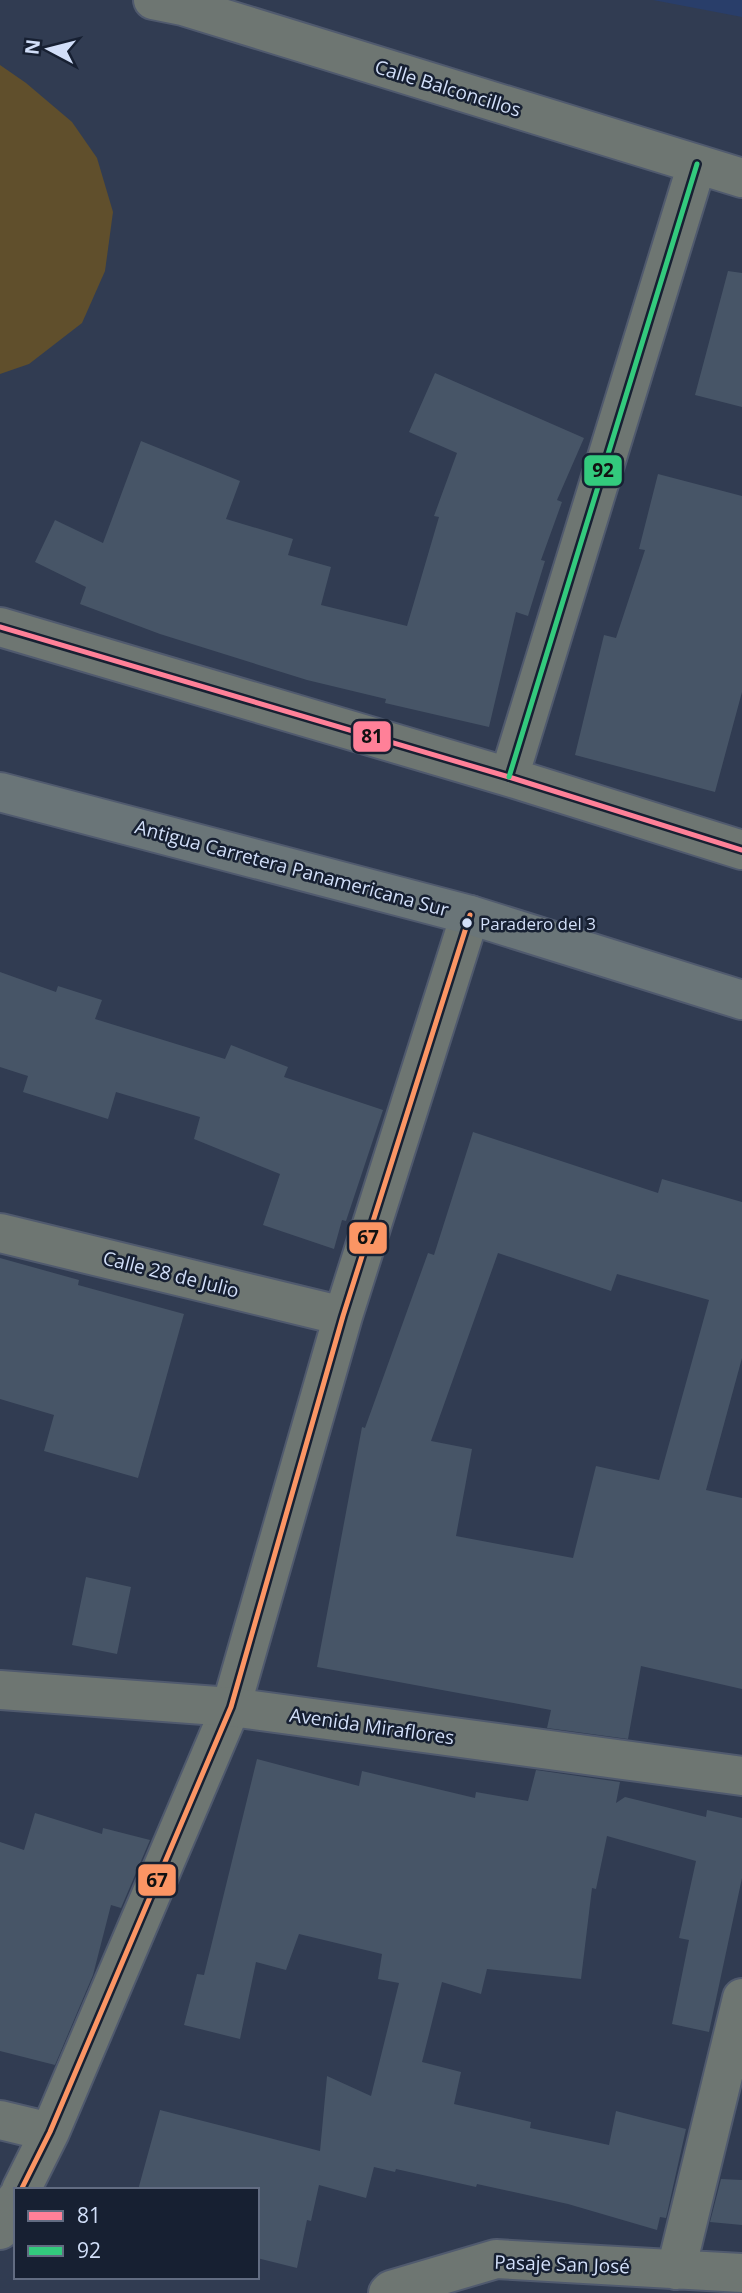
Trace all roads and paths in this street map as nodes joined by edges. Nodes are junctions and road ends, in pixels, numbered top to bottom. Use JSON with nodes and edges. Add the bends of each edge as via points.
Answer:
{"nodes":[{"id":1,"x":173,"y":2,"type":"edge"},
{"id":2,"x":697,"y":164,"type":"junction"},
{"id":3,"x":742,"y":178,"type":"edge"},
{"id":4,"x":0,"y":627,"type":"edge"},
{"id":5,"x":509,"y":777,"type":"junction"},
{"id":6,"x":0,"y":792,"type":"edge"},
{"id":7,"x":742,"y":850,"type":"edge"},
{"id":8,"x":470,"y":915,"type":"junction"},
{"id":9,"x":742,"y":1000,"type":"edge"},
{"id":10,"x":0,"y":1233,"type":"edge"},
{"id":11,"x":343,"y":1316,"type":"junction"},
{"id":12,"x":0,"y":1690,"type":"edge"},
{"id":13,"x":232,"y":1707,"type":"junction"},
{"id":14,"x":742,"y":1776,"type":"edge"},
{"id":15,"x":742,"y":1998,"type":"edge"},
{"id":16,"x":0,"y":2120,"type":"edge"},
{"id":17,"x":50,"y":2132,"type":"junction"},
{"id":18,"x":21,"y":2188,"type":"edge"},
{"id":19,"x":14,"y":2203,"type":"edge"},
{"id":20,"x":0,"y":2230,"type":"edge"},
{"id":21,"x":676,"y":2270,"type":"junction"},
{"id":22,"x":742,"y":2273,"type":"edge"},
{"id":23,"x":388,"y":2293,"type":"edge"}],
"edges":[{"from":1,"to":2,"type":"street","name":"Calle Balconcillos"},
{"from":2,"to":3,"type":"street","name":"Calle Balconcillos"},
{"from":2,"to":5,"type":"street"},
{"from":4,"to":5,"type":"street"},
{"from":5,"to":7,"type":"street"},
{"from":6,"to":8,"type":"highway","name":"Antigua Carretera Panamericana Sur"},
{"from":8,"to":9,"type":"highway","name":"Antigua Carretera Panamericana Sur"},
{"from":8,"to":11,"type":"street"},
{"from":10,"to":11,"type":"street","name":"Calle 28 de Julio"},
{"from":11,"to":13,"type":"street"},
{"from":12,"to":13,"type":"street","name":"Avenida Miraflores"},
{"from":13,"to":14,"type":"street","name":"Avenida Miraflores"},
{"from":13,"to":17,"type":"street"},
{"from":15,"to":21,"type":"street"},
{"from":16,"to":17,"type":"street"},
{"from":17,"to":18,"type":"street"},
{"from":19,"to":20,"type":"street"},
{"from":21,"to":22,"type":"street","name":"Pasaje San José"},
{"from":21,"to":23,"type":"street","name":"Pasaje San José","via":[[496,2259]]}]}
